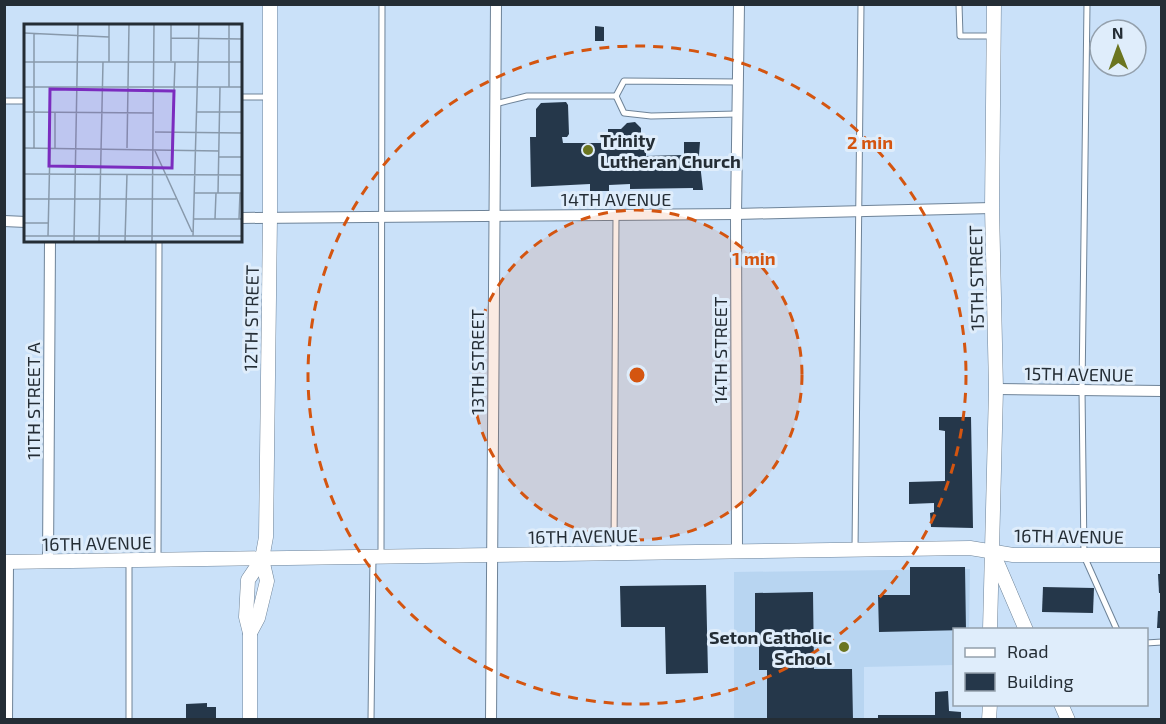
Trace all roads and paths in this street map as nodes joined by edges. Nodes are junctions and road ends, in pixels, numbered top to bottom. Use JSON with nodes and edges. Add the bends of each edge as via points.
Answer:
{"nodes":[{"id":1,"x":270,"y":4,"type":"edge"},
{"id":2,"x":382,"y":4,"type":"edge"},
{"id":3,"x":496,"y":4,"type":"edge"},
{"id":4,"x":739,"y":4,"type":"edge"},
{"id":5,"x":861,"y":4,"type":"edge"},
{"id":6,"x":959,"y":4,"type":"edge"},
{"id":7,"x":994,"y":4,"type":"edge"},
{"id":8,"x":1087,"y":4,"type":"edge"},
{"id":9,"x":994,"y":36,"type":"junction"},
{"id":10,"x":738,"y":82,"type":"junction"},
{"id":11,"x":616,"y":96,"type":"junction"},
{"id":12,"x":242,"y":97,"type":"edge"},
{"id":13,"x":270,"y":97,"type":"junction"},
{"id":14,"x":24,"y":100,"type":"edge"},
{"id":15,"x":4,"y":101,"type":"edge"},
{"id":16,"x":495,"y":104,"type":"junction"},
{"id":17,"x":737,"y":114,"type":"junction"},
{"id":18,"x":992,"y":208,"type":"junction"},
{"id":19,"x":858,"y":211,"type":"junction"},
{"id":20,"x":736,"y":214,"type":"junction"},
{"id":21,"x":616,"y":215,"type":"junction"},
{"id":22,"x":494,"y":216,"type":"junction"},
{"id":23,"x":270,"y":217,"type":"junction"},
{"id":24,"x":381,"y":217,"type":"junction"},
{"id":25,"x":242,"y":218,"type":"edge"},
{"id":26,"x":4,"y":222,"type":"edge"},
{"id":27,"x":24,"y":222,"type":"edge"},
{"id":28,"x":50,"y":242,"type":"edge"},
{"id":29,"x":159,"y":242,"type":"edge"},
{"id":30,"x":996,"y":389,"type":"junction"},
{"id":31,"x":1082,"y":390,"type":"junction"},
{"id":32,"x":1161,"y":392,"type":"edge"},
{"id":33,"x":855,"y":550,"type":"junction"},
{"id":34,"x":993,"y":551,"type":"junction"},
{"id":35,"x":737,"y":552,"type":"junction"},
{"id":36,"x":614,"y":553,"type":"junction"},
{"id":37,"x":493,"y":555,"type":"junction"},
{"id":38,"x":1161,"y":555,"type":"edge"},
{"id":39,"x":377,"y":556,"type":"junction"},
{"id":40,"x":1084,"y":556,"type":"junction"},
{"id":41,"x":261,"y":559,"type":"junction"},
{"id":42,"x":158,"y":560,"type":"junction"},
{"id":43,"x":129,"y":561,"type":"junction"},
{"id":44,"x":6,"y":562,"type":"edge"},
{"id":45,"x":48,"y":562,"type":"junction"},
{"id":46,"x":990,"y":628,"type":"edge"},
{"id":47,"x":1025,"y":628,"type":"edge"},
{"id":48,"x":1116,"y":628,"type":"edge"},
{"id":49,"x":6,"y":684,"type":"edge"},
{"id":50,"x":1061,"y":706,"type":"edge"},
{"id":51,"x":7,"y":720,"type":"edge"},
{"id":52,"x":129,"y":720,"type":"edge"},
{"id":53,"x":250,"y":720,"type":"edge"},
{"id":54,"x":371,"y":720,"type":"edge"},
{"id":55,"x":491,"y":720,"type":"edge"},
{"id":56,"x":1068,"y":720,"type":"edge"}],
"edges":[{"from":1,"to":13,"type":"street","name":"12TH STREET"},
{"from":2,"to":24,"type":"lane"},
{"from":3,"to":16,"type":"street","name":"13TH STREET"},
{"from":4,"to":10,"type":"street","name":"14TH STREET"},
{"from":5,"to":19,"type":"lane"},
{"from":6,"to":9,"type":"lane","via":[[960,36]]},
{"from":7,"to":9,"type":"street","name":"15TH STREET"},
{"from":8,"to":31,"type":"lane"},
{"from":9,"to":18,"type":"street","name":"15TH STREET"},
{"from":10,"to":11,"type":"lane","via":[[624,81]]},
{"from":10,"to":17,"type":"street","name":"14TH STREET"},
{"from":11,"to":16,"type":"lane","via":[[527,96]]},
{"from":11,"to":17,"type":"lane","via":[[624,113]]},
{"from":12,"to":13,"type":"lane"},
{"from":13,"to":23,"type":"street","name":"12TH STREET"},
{"from":14,"to":15,"type":"lane"},
{"from":16,"to":22,"type":"street","name":"13TH STREET"},
{"from":17,"to":20,"type":"street","name":"14TH STREET"},
{"from":18,"to":19,"type":"street","name":"14TH AVENUE"},
{"from":18,"to":30,"type":"street","name":"15TH STREET"},
{"from":19,"to":20,"type":"street","name":"14TH AVENUE"},
{"from":19,"to":33,"type":"lane"},
{"from":20,"to":21,"type":"street","name":"14TH AVENUE"},
{"from":20,"to":35,"type":"street","name":"14TH STREET"},
{"from":21,"to":22,"type":"street","name":"14TH AVENUE"},
{"from":21,"to":36,"type":"lane"},
{"from":22,"to":24,"type":"street","name":"14TH AVENUE"},
{"from":22,"to":37,"type":"street","name":"13TH STREET"},
{"from":23,"to":24,"type":"street","name":"14TH AVENUE"},
{"from":23,"to":25,"type":"street","name":"14TH AVENUE"},
{"from":23,"to":41,"type":"street","name":"12TH STREET","via":[[266,537]]},
{"from":24,"to":39,"type":"lane"},
{"from":26,"to":27,"type":"street"},
{"from":28,"to":45,"type":"street","name":"11TH STREET A"},
{"from":29,"to":42,"type":"lane"},
{"from":30,"to":31,"type":"street","name":"15TH AVENUE"},
{"from":30,"to":34,"type":"street","name":"15TH STREET"},
{"from":31,"to":32,"type":"street","name":"15TH AVENUE"},
{"from":31,"to":40,"type":"lane"},
{"from":33,"to":34,"type":"street","name":"16TH AVENUE"},
{"from":33,"to":35,"type":"street","name":"16TH AVENUE"},
{"from":34,"to":40,"type":"street","name":"16TH AVENUE"},
{"from":34,"to":46,"type":"street","name":"15TH STREET"},
{"from":34,"to":47,"type":"street"},
{"from":35,"to":36,"type":"street","name":"16TH AVENUE"},
{"from":36,"to":37,"type":"street","name":"16TH AVENUE"},
{"from":37,"to":39,"type":"street","name":"16TH AVENUE"},
{"from":37,"to":55,"type":"street","name":"13TH STREET"},
{"from":38,"to":40,"type":"street","name":"16TH AVENUE"},
{"from":39,"to":41,"type":"street","name":"16TH AVENUE"},
{"from":39,"to":54,"type":"lane"},
{"from":40,"to":48,"type":"lane"},
{"from":41,"to":42,"type":"street","name":"16TH AVENUE"},
{"from":41,"to":53,"type":"street","name":"12TH STREET","via":[[248,580]]},
{"from":42,"to":43,"type":"street","name":"16TH AVENUE"},
{"from":43,"to":45,"type":"street","name":"16TH AVENUE"},
{"from":43,"to":52,"type":"lane"},
{"from":44,"to":45,"type":"street","name":"16TH AVENUE"},
{"from":44,"to":49,"type":"street"},
{"from":49,"to":51,"type":"street"},
{"from":50,"to":56,"type":"street"}]}
